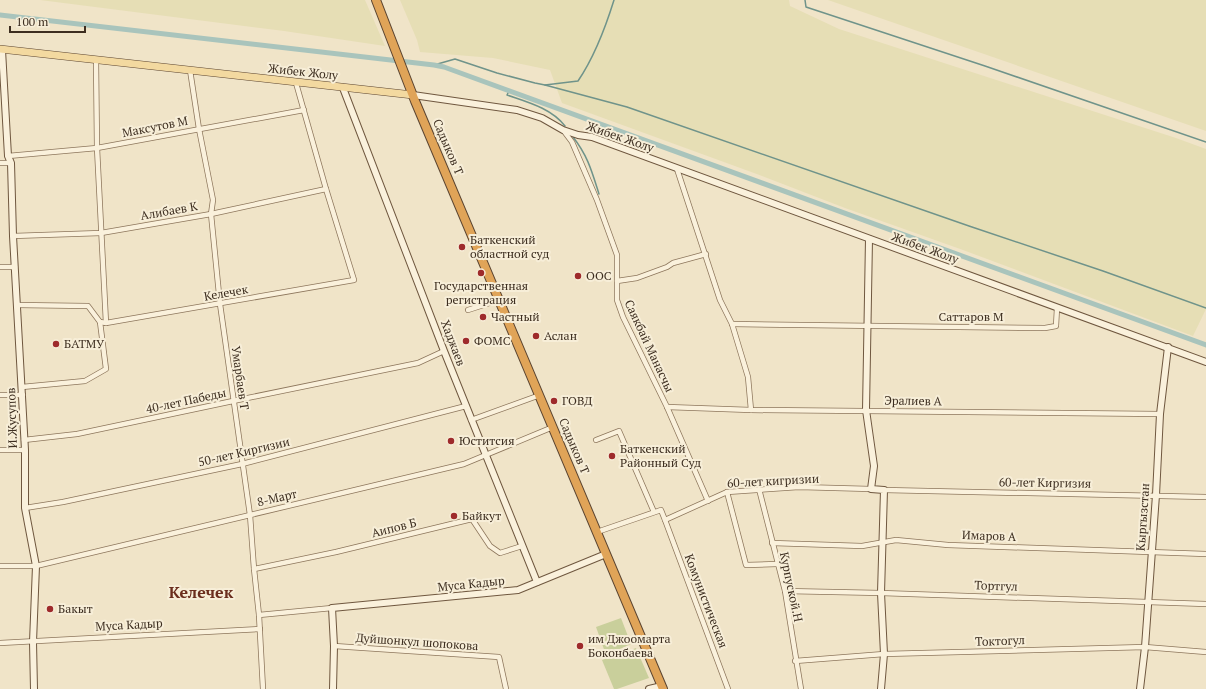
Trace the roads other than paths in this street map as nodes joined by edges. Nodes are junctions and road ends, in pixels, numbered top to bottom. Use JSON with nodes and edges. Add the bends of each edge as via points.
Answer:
{"nodes":[{"id":1,"x":376,"y":0,"type":"edge"},
{"id":2,"x":1,"y":50,"type":"edge"},
{"id":3,"x":96,"y":60,"type":"junction"},
{"id":4,"x":190,"y":70,"type":"junction"},
{"id":5,"x":296,"y":83,"type":"junction"},
{"id":6,"x":343,"y":88,"type":"junction"},
{"id":7,"x":414,"y":98,"type":"junction"},
{"id":8,"x":304,"y":110,"type":"junction"},
{"id":9,"x":199,"y":129,"type":"junction"},
{"id":10,"x":563,"y":130,"type":"junction"},
{"id":11,"x":97,"y":148,"type":"junction"},
{"id":12,"x":8,"y":156,"type":"junction"},
{"id":13,"x":0,"y":163,"type":"edge"},
{"id":14,"x":11,"y":163,"type":"junction"},
{"id":15,"x":678,"y":169,"type":"junction"},
{"id":16,"x":326,"y":189,"type":"junction"},
{"id":17,"x":211,"y":214,"type":"junction"},
{"id":18,"x":101,"y":233,"type":"junction"},
{"id":19,"x":13,"y":236,"type":"junction"},
{"id":20,"x":869,"y":239,"type":"junction"},
{"id":21,"x":706,"y":254,"type":"junction"},
{"id":22,"x":0,"y":267,"type":"edge"},
{"id":23,"x":15,"y":267,"type":"junction"},
{"id":24,"x":617,"y":281,"type":"junction"},
{"id":25,"x":499,"y":300,"type":"junction"},
{"id":26,"x":220,"y":304,"type":"junction"},
{"id":27,"x":17,"y":305,"type":"junction"},
{"id":28,"x":1057,"y":308,"type":"junction"},
{"id":29,"x":468,"y":310,"type":"dead end"},
{"id":30,"x":103,"y":323,"type":"junction"},
{"id":31,"x":732,"y":324,"type":"junction"},
{"id":32,"x":867,"y":327,"type":"junction"},
{"id":33,"x":1168,"y":348,"type":"junction"},
{"id":34,"x":444,"y":351,"type":"junction"},
{"id":35,"x":1206,"y":362,"type":"edge"},
{"id":36,"x":22,"y":387,"type":"junction"},
{"id":37,"x":0,"y":395,"type":"edge"},
{"id":38,"x":22,"y":395,"type":"junction"},
{"id":39,"x":540,"y":395,"type":"junction"},
{"id":40,"x":233,"y":400,"type":"junction"},
{"id":41,"x":466,"y":406,"type":"junction"},
{"id":42,"x":667,"y":407,"type":"junction"},
{"id":43,"x":751,"y":410,"type":"junction"},
{"id":44,"x":866,"y":410,"type":"junction"},
{"id":45,"x":1160,"y":414,"type":"junction"},
{"id":46,"x":472,"y":420,"type":"junction"},
{"id":47,"x":553,"y":426,"type":"junction"},
{"id":48,"x":24,"y":440,"type":"junction"},
{"id":49,"x":596,"y":440,"type":"dead end"},
{"id":50,"x":0,"y":450,"type":"edge"},
{"id":51,"x":25,"y":450,"type":"junction"},
{"id":52,"x":486,"y":455,"type":"junction"},
{"id":53,"x":242,"y":464,"type":"junction"},
{"id":54,"x":759,"y":489,"type":"junction"},
{"id":55,"x":871,"y":489,"type":"junction"},
{"id":56,"x":884,"y":490,"type":"junction"},
{"id":57,"x":727,"y":492,"type":"junction"},
{"id":58,"x":1156,"y":495,"type":"junction"},
{"id":59,"x":1206,"y":497,"type":"edge"},
{"id":60,"x":708,"y":501,"type":"junction"},
{"id":61,"x":25,"y":508,"type":"junction"},
{"id":62,"x":654,"y":512,"type":"junction"},
{"id":63,"x":250,"y":515,"type":"junction"},
{"id":64,"x":665,"y":520,"type":"junction"},
{"id":65,"x":597,"y":532,"type":"junction"},
{"id":66,"x":772,"y":543,"type":"junction"},
{"id":67,"x":882,"y":543,"type":"junction"},
{"id":68,"x":522,"y":546,"type":"junction"},
{"id":69,"x":1152,"y":551,"type":"junction"},
{"id":70,"x":606,"y":554,"type":"junction"},
{"id":71,"x":1206,"y":554,"type":"edge"},
{"id":72,"x":777,"y":564,"type":"junction"},
{"id":73,"x":0,"y":566,"type":"edge"},
{"id":74,"x":36,"y":566,"type":"junction"},
{"id":75,"x":254,"y":569,"type":"junction"},
{"id":76,"x":537,"y":582,"type":"junction"},
{"id":77,"x":784,"y":591,"type":"junction"},
{"id":78,"x":881,"y":593,"type":"junction"},
{"id":79,"x":1148,"y":601,"type":"junction"},
{"id":80,"x":1206,"y":604,"type":"edge"},
{"id":81,"x":332,"y":608,"type":"junction"},
{"id":82,"x":259,"y":615,"type":"junction"},
{"id":83,"x":260,"y":629,"type":"junction"},
{"id":84,"x":33,"y":642,"type":"junction"},
{"id":85,"x":0,"y":643,"type":"edge"},
{"id":86,"x":334,"y":646,"type":"junction"},
{"id":87,"x":1145,"y":647,"type":"junction"},
{"id":88,"x":1206,"y":652,"type":"edge"},
{"id":89,"x":884,"y":654,"type":"junction"},
{"id":90,"x":795,"y":661,"type":"junction"},
{"id":91,"x":663,"y":688,"type":"edge"},
{"id":92,"x":34,"y":689,"type":"edge"},
{"id":93,"x":263,"y":689,"type":"edge"},
{"id":94,"x":333,"y":689,"type":"edge"},
{"id":95,"x":506,"y":689,"type":"edge"},
{"id":96,"x":649,"y":689,"type":"edge"},
{"id":97,"x":728,"y":689,"type":"edge"},
{"id":98,"x":801,"y":689,"type":"edge"},
{"id":99,"x":881,"y":689,"type":"edge"},
{"id":100,"x":1140,"y":689,"type":"edge"}],
"edges":[{"from":1,"to":7,"type":"highway","name":"Садыков Т"},
{"from":2,"to":3,"type":"main road","name":"Жибек Жолу"},
{"from":2,"to":12,"type":"street","name":"И.Жусупов"},
{"from":3,"to":4,"type":"main road","name":"Жибек Жолу"},
{"from":3,"to":11,"type":"street"},
{"from":4,"to":5,"type":"main road","name":"Жибек Жолу"},
{"from":4,"to":9,"type":"street","name":"Умарбаев Т"},
{"from":5,"to":6,"type":"main road","name":"Жибек Жолу"},
{"from":5,"to":8,"type":"street"},
{"from":6,"to":7,"type":"main road","name":"Жибек Жолу"},
{"from":6,"to":34,"type":"street","name":"Хаджаев"},
{"from":7,"to":10,"type":"street","name":"Жибек Жолу","via":[[517,110],[542,118]]},
{"from":7,"to":25,"type":"highway","name":"Садыков Т"},
{"from":8,"to":9,"type":"street","name":"Максутов М"},
{"from":8,"to":16,"type":"street"},
{"from":9,"to":11,"type":"street","name":"Максутов М"},
{"from":9,"to":17,"type":"street","name":"Умарбаев Т","via":[[213,200]]},
{"from":10,"to":15,"type":"street","name":"Жибек Жолу","via":[[592,137]]},
{"from":10,"to":24,"type":"street","name":"Саякбай Манасчы","via":[[572,142],[594,192],[617,255]]},
{"from":11,"to":12,"type":"street","name":"Максутов М"},
{"from":11,"to":18,"type":"street"},
{"from":12,"to":14,"type":"street","name":"И.Жусупов"},
{"from":13,"to":14,"type":"street"},
{"from":14,"to":19,"type":"street","name":"И.Жусупов"},
{"from":15,"to":20,"type":"street","name":"Жибек Жолу"},
{"from":15,"to":21,"type":"street"},
{"from":16,"to":17,"type":"street","name":"Алибаев К"},
{"from":16,"to":26,"type":"street","name":"Келечек","via":[[354,280]]},
{"from":17,"to":18,"type":"street","name":"Алибаев К"},
{"from":17,"to":26,"type":"street","name":"Умарбаев Т"},
{"from":18,"to":19,"type":"street","name":"Алибаев К"},
{"from":18,"to":30,"type":"street"},
{"from":19,"to":23,"type":"street","name":"И.Жусупов"},
{"from":20,"to":28,"type":"street","name":"Жибек Жолу"},
{"from":20,"to":32,"type":"street"},
{"from":21,"to":24,"type":"street","via":[[673,263],[637,278]]},
{"from":21,"to":31,"type":"street","via":[[720,300]]},
{"from":22,"to":23,"type":"street"},
{"from":23,"to":27,"type":"street","name":"И.Жусупов"},
{"from":24,"to":42,"type":"street","name":"Саякбай Манасчы","via":[[617,300],[623,317]]},
{"from":25,"to":29,"type":"street"},
{"from":25,"to":39,"type":"highway","name":"Садыков Т"},
{"from":26,"to":30,"type":"street","name":"Келечек"},
{"from":26,"to":40,"type":"street","name":"Умарбаев Т"},
{"from":27,"to":30,"type":"street","via":[[88,306]]},
{"from":27,"to":36,"type":"street","name":"И.Жусупов"},
{"from":28,"to":32,"type":"street","name":"Саттаров М","via":[[1056,326],[1045,328]]},
{"from":28,"to":33,"type":"street","name":"Жибек Жолу"},
{"from":30,"to":36,"type":"street","via":[[106,369],[85,381]]},
{"from":31,"to":32,"type":"street","name":"Саттаров М"},
{"from":31,"to":43,"type":"street","via":[[748,377]]},
{"from":32,"to":44,"type":"street"},
{"from":33,"to":35,"type":"street","name":"Жибек Жолу"},
{"from":33,"to":45,"type":"street","name":"Кыргызстан"},
{"from":34,"to":40,"type":"street","name":"40-лет Пабеды","via":[[418,363]]},
{"from":34,"to":41,"type":"street","name":"Хаджаев"},
{"from":36,"to":38,"type":"street","name":"И.Жусупов"},
{"from":37,"to":38,"type":"street"},
{"from":38,"to":48,"type":"street","name":"И.Жусупов"},
{"from":39,"to":46,"type":"street"},
{"from":39,"to":47,"type":"highway","name":"Садыков Т"},
{"from":40,"to":48,"type":"street","name":"40-лет Пабеды","via":[[77,434]]},
{"from":40,"to":53,"type":"street","name":"Умарбаев Т"},
{"from":41,"to":46,"type":"street","name":"Хаджаев"},
{"from":41,"to":53,"type":"street","name":"50-лет Киргизии"},
{"from":42,"to":43,"type":"street","name":"Эралиев А"},
{"from":42,"to":60,"type":"street","name":"Саякбай Манасчы"},
{"from":43,"to":44,"type":"street","name":"Эралиев А"},
{"from":44,"to":45,"type":"street","name":"Эралиев А"},
{"from":44,"to":55,"type":"street","via":[[874,466]]},
{"from":45,"to":58,"type":"street","name":"Кыргызстан"},
{"from":46,"to":52,"type":"street","name":"Хаджаев"},
{"from":47,"to":52,"type":"street","name":"8-Март"},
{"from":47,"to":65,"type":"highway","name":"Садыков Т"},
{"from":48,"to":51,"type":"street","name":"И.Жусупов"},
{"from":49,"to":62,"type":"street","via":[[619,432]]},
{"from":50,"to":51,"type":"street"},
{"from":51,"to":61,"type":"street","name":"И.Жусупов"},
{"from":52,"to":63,"type":"street","name":"8-Март","via":[[464,464]]},
{"from":52,"to":68,"type":"street","name":"Хаджаев"},
{"from":53,"to":61,"type":"street","name":"50-лет Киргизии"},
{"from":53,"to":63,"type":"street","name":"Умарбаев Т"},
{"from":54,"to":55,"type":"street","name":"60-лет кигризии"},
{"from":54,"to":57,"type":"street","name":"60-лет кигризии"},
{"from":54,"to":66,"type":"street","name":"Курпуской.Н"},
{"from":55,"to":56,"type":"street"},
{"from":56,"to":58,"type":"street","name":"60-лет Киргизия"},
{"from":56,"to":67,"type":"street"},
{"from":57,"to":60,"type":"street","name":"60-лет кигризии"},
{"from":57,"to":72,"type":"street","via":[[746,565]]},
{"from":58,"to":59,"type":"street","name":"60-лет Киргизия"},
{"from":58,"to":69,"type":"street","name":"Кыргызстан"},
{"from":60,"to":64,"type":"street","name":"60-лет кигризии"},
{"from":61,"to":74,"type":"street","name":"И.Жусупов"},
{"from":62,"to":64,"type":"street","via":[[660,510]]},
{"from":62,"to":65,"type":"street"},
{"from":63,"to":74,"type":"street","name":"8-Март"},
{"from":63,"to":75,"type":"street","name":"Умарбаев Т"},
{"from":64,"to":97,"type":"street","name":"Комунистическая"},
{"from":65,"to":70,"type":"highway","name":"Садыков Т"},
{"from":66,"to":67,"type":"street","name":"Имаров А","via":[[862,546]]},
{"from":66,"to":72,"type":"street","name":"Курпуской.Н"},
{"from":67,"to":69,"type":"street","name":"Имаров А","via":[[896,540],[948,545]]},
{"from":67,"to":78,"type":"street"},
{"from":68,"to":75,"type":"street","name":"Аипов Б","via":[[500,553],[490,546],[472,519]]},
{"from":68,"to":76,"type":"street","name":"Хаджаев"},
{"from":69,"to":71,"type":"street","name":"Имаров А"},
{"from":69,"to":79,"type":"street","name":"Кыргызстан"},
{"from":70,"to":76,"type":"street","name":"Муса Кадыр"},
{"from":70,"to":91,"type":"highway","name":"Садыков Т"},
{"from":72,"to":77,"type":"street","name":"Курпуской.Н"},
{"from":73,"to":74,"type":"street","name":"8-Март"},
{"from":74,"to":84,"type":"street","name":"И.Жусупов"},
{"from":75,"to":82,"type":"street","name":"Умарбаев Т"},
{"from":76,"to":81,"type":"street","name":"Муса Кадыр","via":[[518,590]]},
{"from":77,"to":78,"type":"street","name":"Тортгул"},
{"from":77,"to":90,"type":"street","name":"Курпуской.Н"},
{"from":78,"to":79,"type":"street","name":"Тортгул"},
{"from":78,"to":89,"type":"street"},
{"from":79,"to":80,"type":"street","name":"Тортгул"},
{"from":79,"to":87,"type":"street","name":"Кыргызстан"},
{"from":81,"to":82,"type":"street"},
{"from":81,"to":86,"type":"street"},
{"from":82,"to":83,"type":"street","name":"Умарбаев Т"},
{"from":83,"to":84,"type":"street","name":"Муса Кадыр"},
{"from":83,"to":93,"type":"street","name":"Умарбаев Т"},
{"from":84,"to":85,"type":"street","name":"Муса Кадыр"},
{"from":84,"to":92,"type":"street","name":"И.Жусупов"},
{"from":86,"to":94,"type":"street"},
{"from":86,"to":95,"type":"street","name":"Дуйшонкул шопокова","via":[[499,657]]},
{"from":87,"to":88,"type":"street","name":"Токтогул"},
{"from":87,"to":89,"type":"street","name":"Токтогул"},
{"from":87,"to":100,"type":"street","name":"Кыргызстан"},
{"from":89,"to":90,"type":"street","name":"Токтогул"},
{"from":89,"to":99,"type":"street"},
{"from":90,"to":98,"type":"street","name":"Курпуской.Н"},
{"from":91,"to":96,"type":"street"}]}
